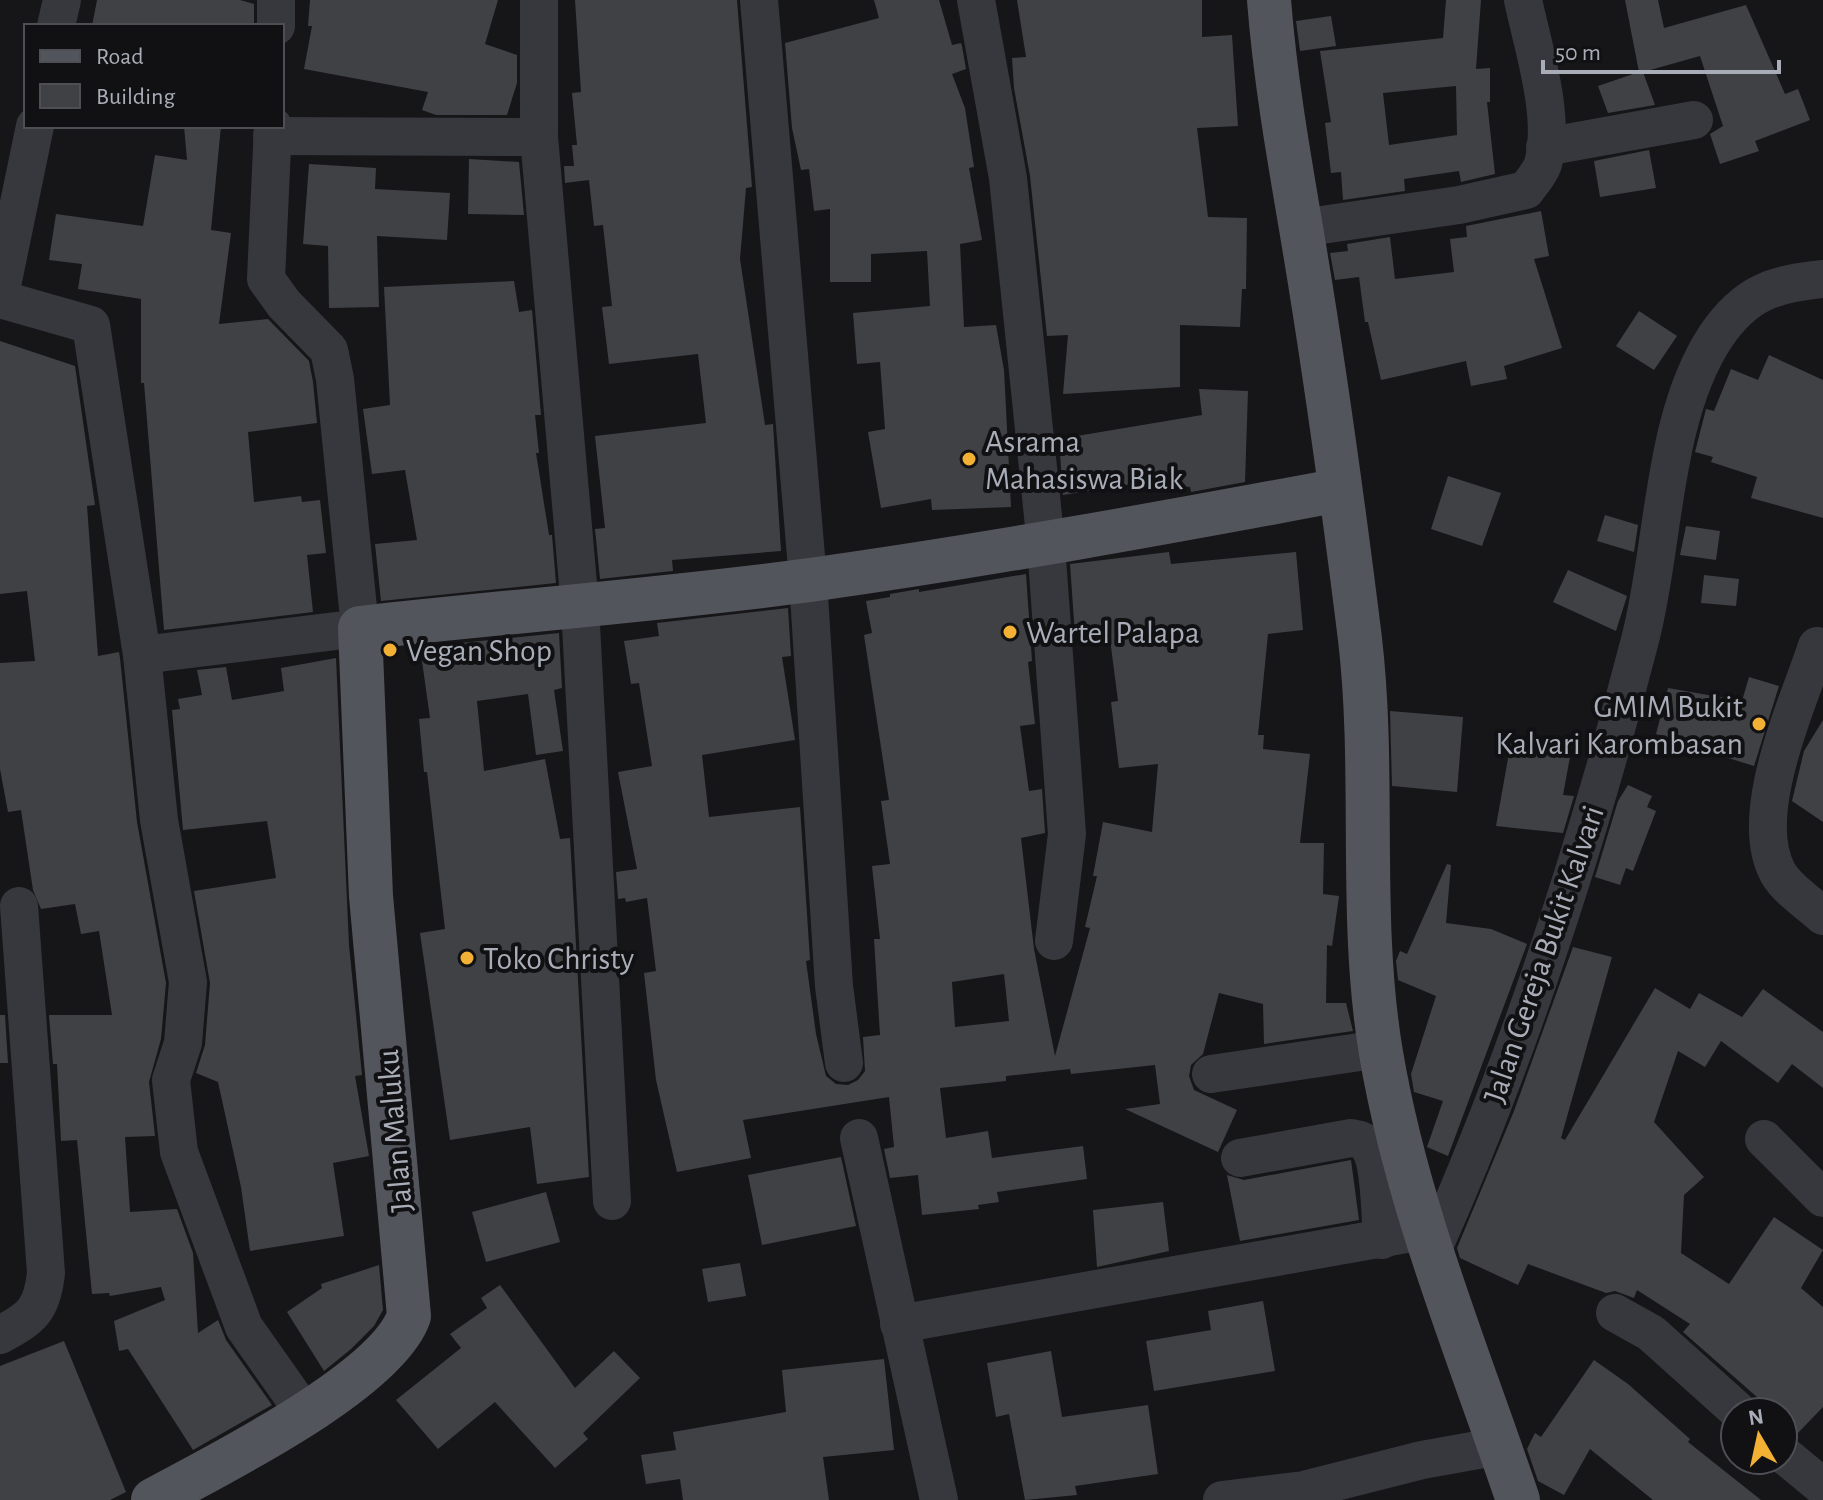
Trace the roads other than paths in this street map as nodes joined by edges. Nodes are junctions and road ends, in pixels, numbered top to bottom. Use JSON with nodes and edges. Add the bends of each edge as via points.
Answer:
{"nodes":[{"id":1,"x":62,"y":0,"type":"edge"},
{"id":2,"x":276,"y":0,"type":"edge"},
{"id":3,"x":539,"y":0,"type":"edge"},
{"id":4,"x":759,"y":0,"type":"edge"},
{"id":5,"x":976,"y":0,"type":"edge"},
{"id":6,"x":1269,"y":0,"type":"edge"},
{"id":7,"x":1523,"y":0,"type":"edge"},
{"id":8,"x":56,"y":24,"type":"edge"},
{"id":9,"x":276,"y":24,"type":"edge"},
{"id":10,"x":1694,"y":120,"type":"dead end"},
{"id":11,"x":35,"y":128,"type":"edge"},
{"id":12,"x":272,"y":131,"type":"edge"},
{"id":13,"x":539,"y":137,"type":"junction"},
{"id":14,"x":1545,"y":147,"type":"junction"},
{"id":15,"x":1301,"y":228,"type":"junction"},
{"id":16,"x":1823,"y":279,"type":"edge"},
{"id":17,"x":0,"y":297,"type":"edge"},
{"id":18,"x":1340,"y":490,"type":"junction"},
{"id":19,"x":1046,"y":545,"type":"junction"},
{"id":20,"x":808,"y":580,"type":"junction"},
{"id":21,"x":580,"y":607,"type":"junction"},
{"id":22,"x":360,"y":628,"type":"junction"},
{"id":23,"x":1823,"y":649,"type":"edge"},
{"id":24,"x":142,"y":655,"type":"junction"},
{"id":25,"x":19,"y":906,"type":"dead end"},
{"id":26,"x":1823,"y":916,"type":"edge"},
{"id":27,"x":1054,"y":941,"type":"dead end"},
{"id":28,"x":1380,"y":1049,"type":"junction"},
{"id":29,"x":844,"y":1063,"type":"dead end"},
{"id":30,"x":1211,"y":1074,"type":"dead end"},
{"id":31,"x":859,"y":1138,"type":"dead end"},
{"id":32,"x":1764,"y":1139,"type":"dead end"},
{"id":33,"x":1240,"y":1158,"type":"dead end"},
{"id":34,"x":1823,"y":1198,"type":"edge"},
{"id":35,"x":612,"y":1201,"type":"dead end"},
{"id":36,"x":1412,"y":1241,"type":"junction"},
{"id":37,"x":1615,"y":1313,"type":"dead end"},
{"id":38,"x":899,"y":1324,"type":"junction"},
{"id":39,"x":0,"y":1335,"type":"edge"},
{"id":40,"x":1721,"y":1396,"type":"edge"},
{"id":41,"x":306,"y":1415,"type":"junction"},
{"id":42,"x":1500,"y":1446,"type":"junction"},
{"id":43,"x":1799,"y":1467,"type":"edge"},
{"id":44,"x":1823,"y":1487,"type":"edge"},
{"id":45,"x":1305,"y":1495,"type":"edge"},
{"id":46,"x":153,"y":1500,"type":"edge"},
{"id":47,"x":939,"y":1500,"type":"edge"},
{"id":48,"x":1222,"y":1500,"type":"edge"},
{"id":49,"x":1518,"y":1500,"type":"edge"}],
"edges":[{"from":1,"to":8,"type":"street"},
{"from":2,"to":9,"type":"street"},
{"from":3,"to":13,"type":"street"},
{"from":4,"to":20,"type":"street"},
{"from":5,"to":19,"type":"street","via":[[1008,178]]},
{"from":6,"to":15,"type":"main road","via":[[1284,142]]},
{"from":7,"to":14,"type":"street","via":[[1544,104]]},
{"from":10,"to":14,"type":"street"},
{"from":11,"to":17,"type":"street"},
{"from":12,"to":13,"type":"street"},
{"from":12,"to":22,"type":"street","via":[[263,265],[284,304],[329,350]]},
{"from":13,"to":21,"type":"street"},
{"from":14,"to":15,"type":"street","via":[[1543,166],[1526,190]]},
{"from":15,"to":18,"type":"main road"},
{"from":16,"to":36,"type":"street","name":"Jalan Gereja Bukit Kalvari","via":[[1779,283],[1748,301],[1717,335],[1695,378],[1663,503],[1650,601],[1603,777],[1544,958],[1472,1161]]},
{"from":17,"to":24,"type":"street","via":[[91,325]]},
{"from":18,"to":19,"type":"main road"},
{"from":18,"to":28,"type":"main road","via":[[1360,644],[1369,785],[1369,928]]},
{"from":19,"to":20,"type":"main road"},
{"from":19,"to":27,"type":"street","via":[[1067,834]]},
{"from":20,"to":21,"type":"main road"},
{"from":20,"to":29,"type":"street","via":[[834,986]]},
{"from":21,"to":22,"type":"main road"},
{"from":21,"to":35,"type":"street"},
{"from":22,"to":24,"type":"street"},
{"from":22,"to":41,"type":"main road","name":"Jalan Maluku","via":[[371,896],[409,1308],[405,1325],[385,1351]]},
{"from":23,"to":26,"type":"street","via":[[1817,646],[1779,761],[1769,825],[1779,875]]},
{"from":24,"to":41,"type":"street","via":[[159,820],[188,982],[183,1043],[171,1080],[179,1152],[244,1327]]},
{"from":25,"to":39,"type":"street","via":[[46,1273],[44,1295],[30,1319]]},
{"from":28,"to":30,"type":"street"},
{"from":28,"to":36,"type":"main road"},
{"from":31,"to":38,"type":"street"},
{"from":32,"to":34,"type":"street"},
{"from":33,"to":36,"type":"street","via":[[1363,1140]]},
{"from":36,"to":38,"type":"street"},
{"from":36,"to":42,"type":"main road"},
{"from":37,"to":40,"type":"street","via":[[1651,1333]]},
{"from":38,"to":47,"type":"street"},
{"from":41,"to":46,"type":"main road","name":"Jalan Maluku"},
{"from":42,"to":45,"type":"street","via":[[1422,1460]]},
{"from":42,"to":49,"type":"main road"},
{"from":43,"to":44,"type":"street"},
{"from":45,"to":48,"type":"street"}]}
